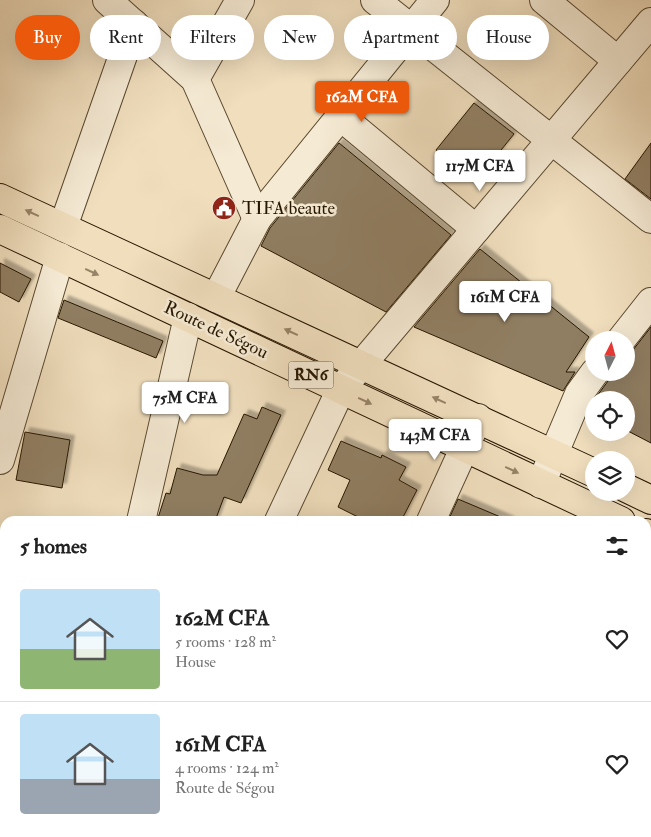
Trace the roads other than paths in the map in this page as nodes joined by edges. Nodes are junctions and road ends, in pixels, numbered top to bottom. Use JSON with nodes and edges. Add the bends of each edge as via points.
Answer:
{"nodes":[{"id":1,"x":107,"y":0,"type":"edge"},
{"id":2,"x":240,"y":0,"type":"edge"},
{"id":3,"x":375,"y":0,"type":"edge"},
{"id":4,"x":435,"y":0,"type":"edge"},
{"id":5,"x":544,"y":0,"type":"edge"},
{"id":6,"x":124,"y":15,"type":"edge"},
{"id":7,"x":394,"y":15,"type":"edge"},
{"id":8,"x":423,"y":15,"type":"edge"},
{"id":9,"x":651,"y":22,"type":"edge"},
{"id":10,"x":161,"y":48,"type":"edge"},
{"id":11,"x":121,"y":60,"type":"edge"},
{"id":12,"x":386,"y":60,"type":"edge"},
{"id":13,"x":450,"y":60,"type":"edge"},
{"id":14,"x":618,"y":61,"type":"junction"},
{"id":15,"x":195,"y":79,"type":"junction"},
{"id":16,"x":340,"y":116,"type":"junction"},
{"id":17,"x":551,"y":140,"type":"junction"},
{"id":18,"x":0,"y":198,"type":"edge"},
{"id":19,"x":258,"y":219,"type":"junction"},
{"id":20,"x":651,"y":219,"type":"edge"},
{"id":21,"x":63,"y":227,"type":"junction"},
{"id":22,"x":0,"y":229,"type":"edge"},
{"id":23,"x":476,"y":229,"type":"junction"},
{"id":24,"x":60,"y":257,"type":"junction"},
{"id":25,"x":216,"y":298,"type":"junction"},
{"id":26,"x":651,"y":302,"type":"edge"},
{"id":27,"x":188,"y":318,"type":"junction"},
{"id":28,"x":628,"y":331,"type":"edge"},
{"id":29,"x":361,"y":364,"type":"junction"},
{"id":30,"x":588,"y":381,"type":"edge"},
{"id":31,"x":341,"y":389,"type":"junction"},
{"id":32,"x":478,"y":418,"type":"junction"},
{"id":33,"x":465,"y":447,"type":"junction"},
{"id":34,"x":554,"y":454,"type":"junction"},
{"id":35,"x":0,"y":460,"type":"edge"},
{"id":36,"x":585,"y":469,"type":"edge"},
{"id":37,"x":541,"y":484,"type":"junction"},
{"id":38,"x":635,"y":492,"type":"edge"},
{"id":39,"x":651,"y":500,"type":"edge"},
{"id":40,"x":142,"y":516,"type":"edge"},
{"id":41,"x":280,"y":516,"type":"edge"},
{"id":42,"x":433,"y":516,"type":"edge"},
{"id":43,"x":608,"y":516,"type":"edge"}],
"edges":[{"from":1,"to":6,"type":"street"},
{"from":2,"to":15,"type":"street"},
{"from":3,"to":7,"type":"street"},
{"from":4,"to":8,"type":"street"},
{"from":5,"to":14,"type":"street"},
{"from":9,"to":14,"type":"street"},
{"from":10,"to":15,"type":"street"},
{"from":11,"to":21,"type":"street"},
{"from":12,"to":16,"type":"street"},
{"from":13,"to":17,"type":"street"},
{"from":14,"to":17,"type":"street"},
{"from":15,"to":19,"type":"street"},
{"from":16,"to":19,"type":"street"},
{"from":16,"to":23,"type":"street"},
{"from":17,"to":20,"type":"street"},
{"from":17,"to":23,"type":"street"},
{"from":21,"to":18,"type":"highway","name":"Route de Ségou","number":"RN6","one_way":true},
{"from":19,"to":25,"type":"street"},
{"from":21,"to":25,"type":"highway","name":"Route de Ségou","number":"RN6"},
{"from":22,"to":24,"type":"highway","name":"Route de Ségou","number":"RN6"},
{"from":23,"to":29,"type":"street"},
{"from":24,"to":27,"type":"highway","name":"Route de Ségou","number":"RN6","one_way":true},
{"from":24,"to":35,"type":"street"},
{"from":29,"to":25,"type":"highway","name":"Route de Ségou","number":"RN6","one_way":true},
{"from":26,"to":28,"type":"street"},
{"from":27,"to":31,"type":"highway","name":"Route de Ségou","number":"RN6"},
{"from":27,"to":40,"type":"street"},
{"from":29,"to":31,"type":"street"},
{"from":32,"to":29,"type":"highway","name":"Route de Ségou","number":"RN6","one_way":true},
{"from":30,"to":34,"type":"street","via":[[579,394]]},
{"from":31,"to":33,"type":"highway","name":"Route de Ségou","number":"RN6","one_way":true},
{"from":31,"to":41,"type":"street"},
{"from":32,"to":33,"type":"street"},
{"from":32,"to":34,"type":"highway","name":"Route de Ségou","number":"RN6"},
{"from":33,"to":37,"type":"highway","name":"Route de Ségou","number":"RN6","one_way":true},
{"from":33,"to":42,"type":"street"},
{"from":34,"to":36,"type":"highway","name":"Route de Ségou","number":"RN6"},
{"from":34,"to":37,"type":"street"},
{"from":37,"to":43,"type":"highway","name":"Route de Ségou","number":"RN6"},
{"from":38,"to":39,"type":"highway"}]}
